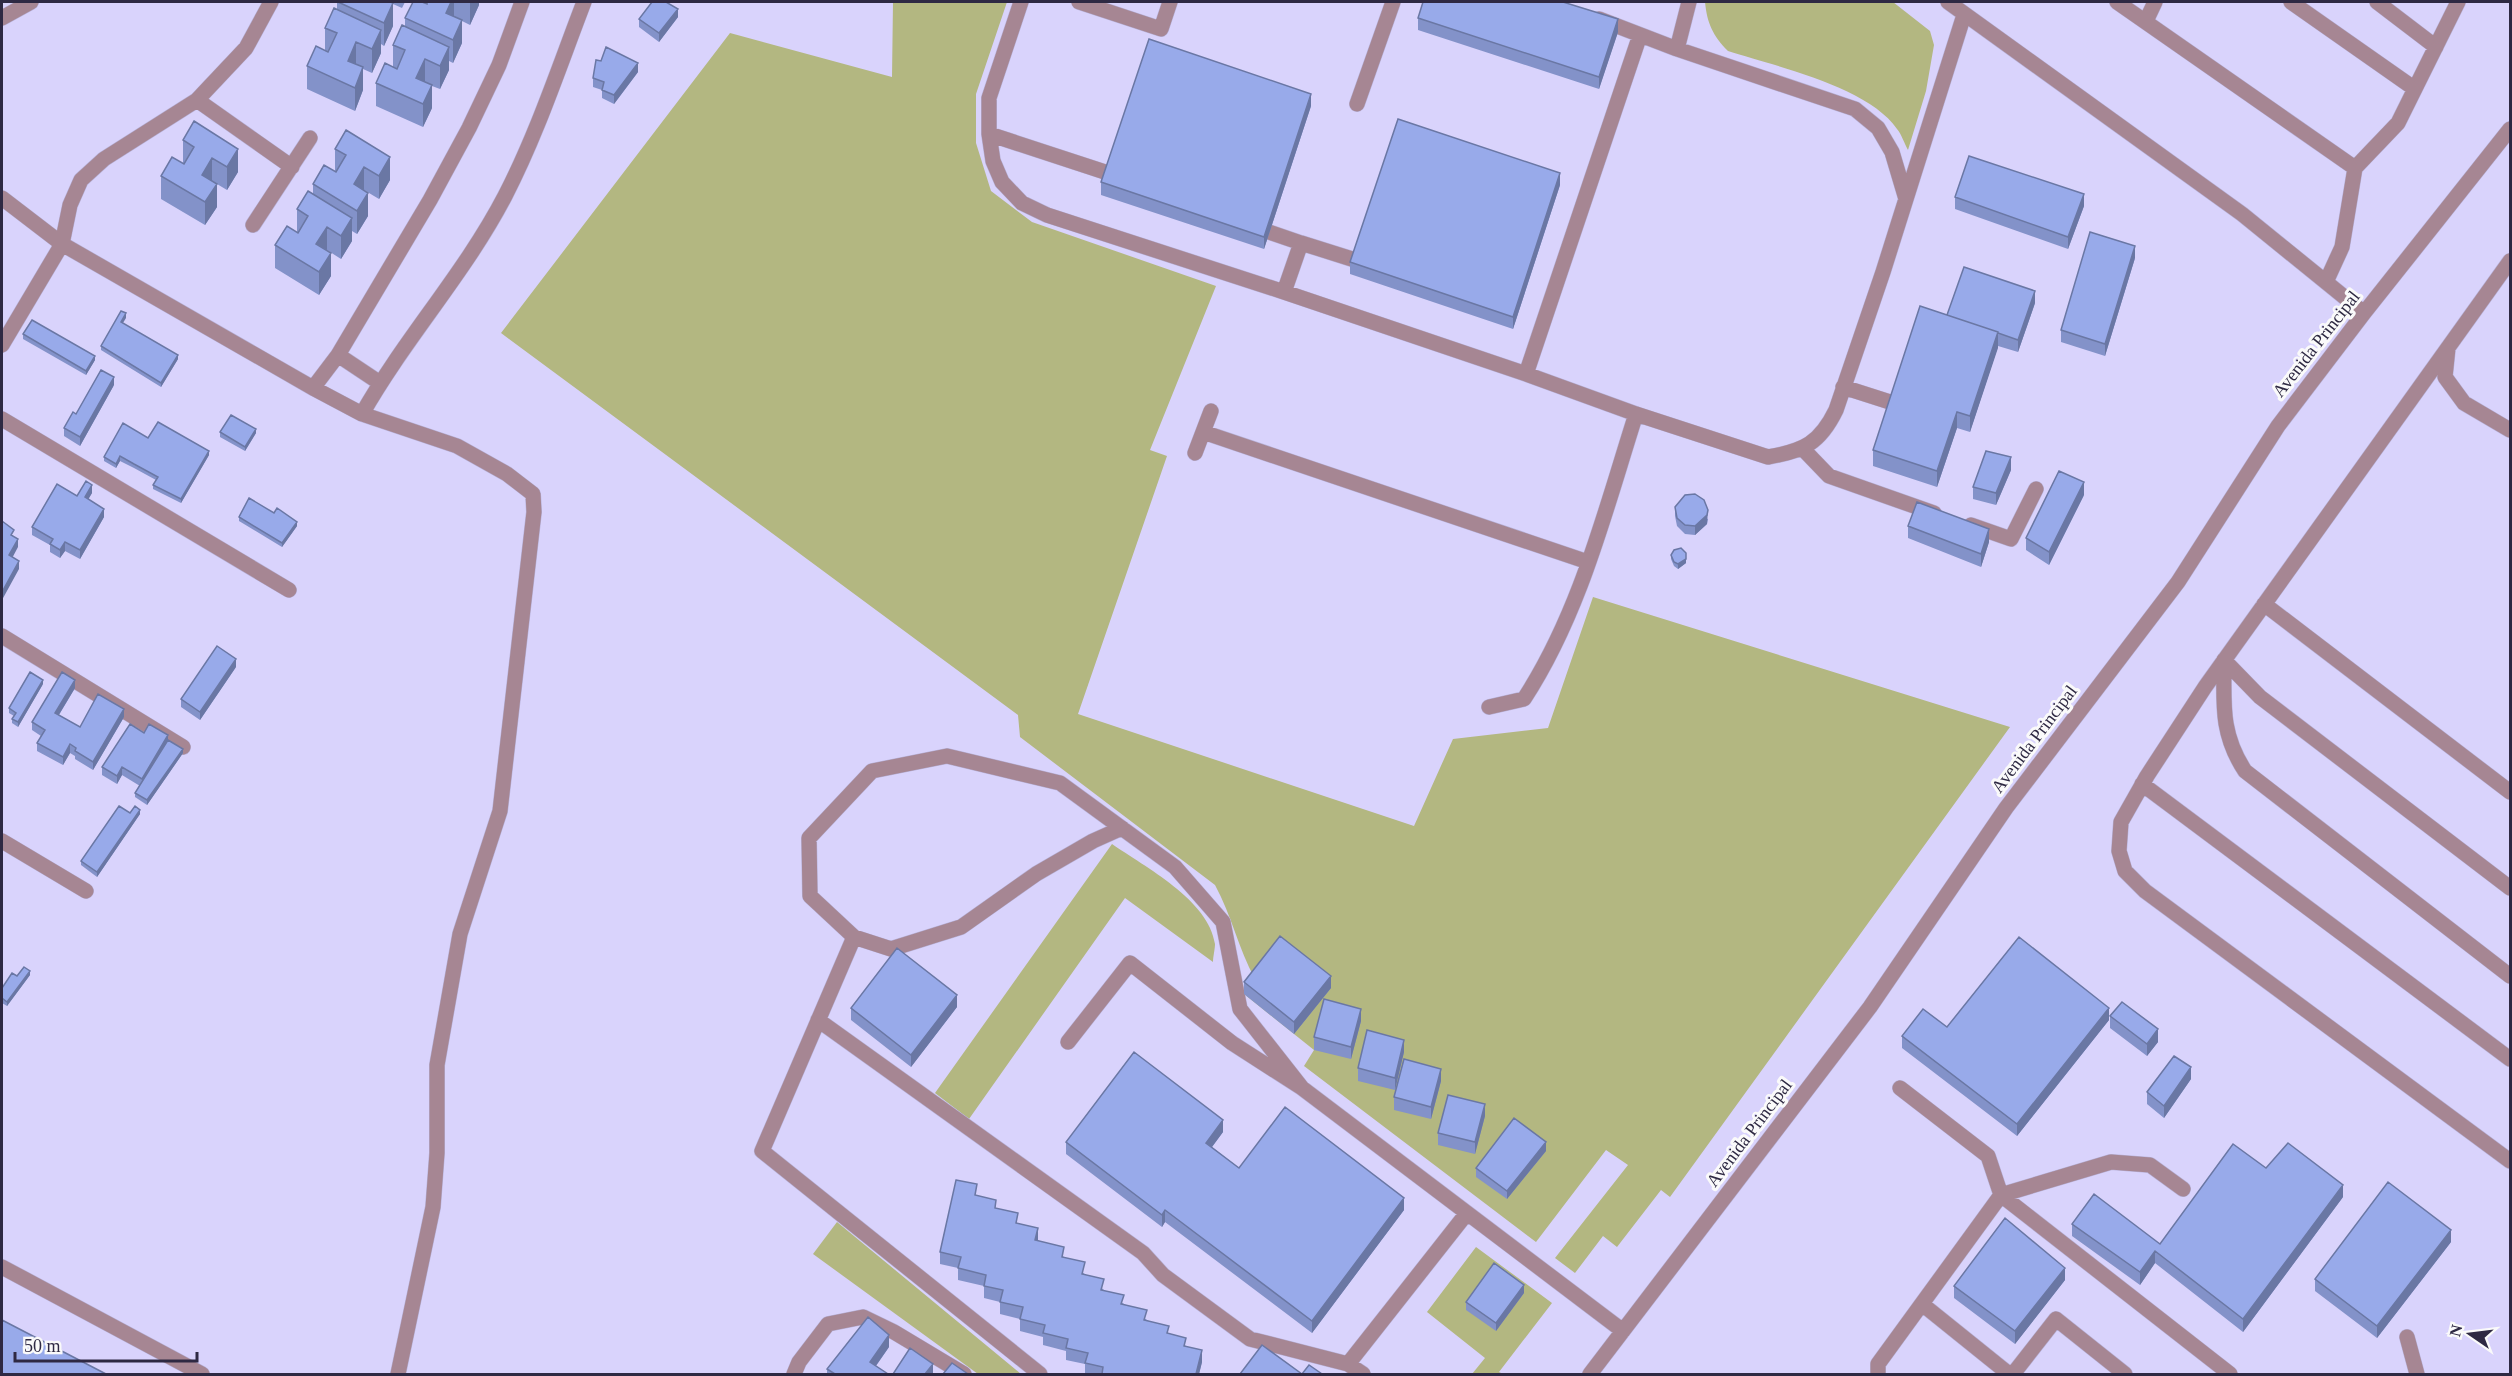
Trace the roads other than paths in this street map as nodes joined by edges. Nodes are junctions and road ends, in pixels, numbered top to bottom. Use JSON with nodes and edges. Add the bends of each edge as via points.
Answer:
{"nodes":[{"id":1,"x":31,"y":2,"type":"edge"},
{"id":2,"x":271,"y":2,"type":"edge"},
{"id":3,"x":522,"y":2,"type":"edge"},
{"id":4,"x":584,"y":2,"type":"edge"},
{"id":5,"x":1021,"y":2,"type":"edge"},
{"id":6,"x":1079,"y":2,"type":"edge"},
{"id":7,"x":1170,"y":2,"type":"edge"},
{"id":8,"x":1393,"y":2,"type":"edge"},
{"id":9,"x":1689,"y":2,"type":"edge"},
{"id":10,"x":1948,"y":2,"type":"edge"},
{"id":11,"x":2117,"y":2,"type":"edge"},
{"id":12,"x":2155,"y":2,"type":"edge"},
{"id":13,"x":2291,"y":2,"type":"edge"},
{"id":14,"x":2377,"y":2,"type":"edge"},
{"id":15,"x":2458,"y":2,"type":"edge"},
{"id":16,"x":1584,"y":14,"type":"edge"},
{"id":17,"x":1964,"y":15,"type":"junction"},
{"id":18,"x":2,"y":18,"type":"edge"},
{"id":19,"x":2146,"y":21,"type":"junction"},
{"id":20,"x":1640,"y":35,"type":"junction"},
{"id":21,"x":2436,"y":47,"type":"junction"},
{"id":22,"x":1677,"y":49,"type":"junction"},
{"id":23,"x":2415,"y":89,"type":"junction"},
{"id":24,"x":197,"y":100,"type":"junction"},
{"id":25,"x":1357,"y":104,"type":"dead end"},
{"id":26,"x":2511,"y":129,"type":"edge"},
{"id":27,"x":989,"y":134,"type":"junction"},
{"id":28,"x":310,"y":138,"type":"dead end"},
{"id":29,"x":292,"y":167,"type":"junction"},
{"id":30,"x":2355,"y":168,"type":"junction"},
{"id":31,"x":1108,"y":173,"type":"edge"},
{"id":32,"x":2,"y":198,"type":"edge"},
{"id":33,"x":1906,"y":199,"type":"junction"},
{"id":34,"x":253,"y":225,"type":"dead end"},
{"id":35,"x":1269,"y":232,"type":"edge"},
{"id":36,"x":1301,"y":243,"type":"junction"},
{"id":37,"x":62,"y":244,"type":"junction"},
{"id":38,"x":1355,"y":260,"type":"edge"},
{"id":39,"x":2508,"y":269,"type":"edge"},
{"id":40,"x":2326,"y":282,"type":"junction"},
{"id":41,"x":1284,"y":292,"type":"junction"},
{"id":42,"x":2364,"y":313,"type":"junction"},
{"id":43,"x":2,"y":345,"type":"edge"},
{"id":44,"x":2448,"y":348,"type":"junction"},
{"id":45,"x":338,"y":355,"type":"junction"},
{"id":46,"x":1526,"y":374,"type":"junction"},
{"id":47,"x":380,"y":383,"type":"junction"},
{"id":48,"x":1844,"y":387,"type":"junction"},
{"id":49,"x":313,"y":388,"type":"junction"},
{"id":50,"x":1893,"y":403,"type":"edge"},
{"id":51,"x":1211,"y":411,"type":"dead end"},
{"id":52,"x":362,"y":414,"type":"junction"},
{"id":53,"x":1636,"y":414,"type":"junction"},
{"id":54,"x":2,"y":419,"type":"edge"},
{"id":55,"x":2511,"y":430,"type":"edge"},
{"id":56,"x":1203,"y":432,"type":"junction"},
{"id":57,"x":1803,"y":448,"type":"junction"},
{"id":58,"x":1195,"y":453,"type":"dead end"},
{"id":59,"x":2036,"y":489,"type":"dead end"},
{"id":60,"x":1588,"y":562,"type":"junction"},
{"id":61,"x":289,"y":590,"type":"dead end"},
{"id":62,"x":2264,"y":604,"type":"junction"},
{"id":63,"x":2,"y":636,"type":"edge"},
{"id":64,"x":2224,"y":660,"type":"junction"},
{"id":65,"x":1489,"y":707,"type":"dead end"},
{"id":66,"x":183,"y":747,"type":"edge"},
{"id":67,"x":2142,"y":784,"type":"junction"},
{"id":68,"x":2511,"y":792,"type":"edge"},
{"id":69,"x":1122,"y":828,"type":"junction"},
{"id":70,"x":2,"y":841,"type":"edge"},
{"id":71,"x":2511,"y":888,"type":"edge"},
{"id":72,"x":86,"y":891,"type":"dead end"},
{"id":73,"x":854,"y":938,"type":"junction"},
{"id":74,"x":2511,"y":976,"type":"edge"},
{"id":75,"x":818,"y":1020,"type":"junction"},
{"id":76,"x":1068,"y":1042,"type":"dead end"},
{"id":77,"x":2511,"y":1059,"type":"edge"},
{"id":78,"x":1302,"y":1088,"type":"junction"},
{"id":79,"x":1900,"y":1088,"type":"dead end"},
{"id":80,"x":2511,"y":1161,"type":"edge"},
{"id":81,"x":2183,"y":1189,"type":"dead end"},
{"id":82,"x":2001,"y":1195,"type":"junction"},
{"id":83,"x":1467,"y":1213,"type":"junction"},
{"id":84,"x":2,"y":1267,"type":"edge"},
{"id":85,"x":1922,"y":1304,"type":"junction"},
{"id":86,"x":1623,"y":1331,"type":"junction"},
{"id":87,"x":2408,"y":1337,"type":"dead end"},
{"id":88,"x":1348,"y":1364,"type":"junction"},
{"id":89,"x":2220,"y":1371,"type":"edge"},
{"id":90,"x":202,"y":1374,"type":"edge"},
{"id":91,"x":398,"y":1374,"type":"edge"},
{"id":92,"x":794,"y":1374,"type":"edge"},
{"id":93,"x":964,"y":1374,"type":"edge"},
{"id":94,"x":1040,"y":1374,"type":"edge"},
{"id":95,"x":1363,"y":1374,"type":"edge"},
{"id":96,"x":1590,"y":1374,"type":"edge"},
{"id":97,"x":1878,"y":1374,"type":"edge"},
{"id":98,"x":2012,"y":1374,"type":"edge"},
{"id":99,"x":2126,"y":1374,"type":"edge"},
{"id":100,"x":2417,"y":1374,"type":"edge"}],
"edges":[{"from":1,"to":18,"type":"street"},
{"from":2,"to":24,"type":"street","via":[[246,48]]},
{"from":3,"to":45,"type":"street","via":[[499,65],[469,128]]},
{"from":4,"to":47,"type":"street","via":[[534,133],[504,197],[469,255]]},
{"from":5,"to":27,"type":"street","via":[[989,98]]},
{"from":6,"to":7,"type":"street","via":[[1161,29]]},
{"from":8,"to":25,"type":"street"},
{"from":9,"to":22,"type":"street"},
{"from":10,"to":17,"type":"street"},
{"from":11,"to":19,"type":"street"},
{"from":12,"to":19,"type":"street"},
{"from":13,"to":23,"type":"street"},
{"from":14,"to":21,"type":"street"},
{"from":15,"to":21,"type":"street"},
{"from":16,"to":20,"type":"street"},
{"from":17,"to":33,"type":"street"},
{"from":17,"to":40,"type":"street","via":[[2242,214]]},
{"from":19,"to":30,"type":"street"},
{"from":20,"to":22,"type":"street"},
{"from":20,"to":46,"type":"street"},
{"from":21,"to":23,"type":"street"},
{"from":22,"to":33,"type":"street","via":[[1855,110],[1878,128],[1892,152]]},
{"from":23,"to":30,"type":"street","via":[[2398,123]]},
{"from":24,"to":29,"type":"street"},
{"from":24,"to":37,"type":"street","via":[[104,159],[81,180],[69,205]]},
{"from":26,"to":42,"type":"street","name":"Avenida Principal"},
{"from":27,"to":31,"type":"street"},
{"from":27,"to":41,"type":"street","via":[[993,161],[1002,182],[1022,203],[1047,215]]},
{"from":28,"to":29,"type":"street"},
{"from":29,"to":34,"type":"street"},
{"from":30,"to":40,"type":"street","via":[[2342,247]]},
{"from":32,"to":37,"type":"street"},
{"from":33,"to":48,"type":"street"},
{"from":35,"to":36,"type":"street"},
{"from":36,"to":38,"type":"street"},
{"from":36,"to":41,"type":"street"},
{"from":37,"to":43,"type":"street"},
{"from":37,"to":49,"type":"street"},
{"from":39,"to":44,"type":"street"},
{"from":40,"to":42,"type":"street"},
{"from":41,"to":46,"type":"street"},
{"from":42,"to":86,"type":"street","name":"Avenida Principal","via":[[2278,426],[2178,582],[2006,808],[1870,1007]]},
{"from":44,"to":55,"type":"street","via":[[2445,377],[2464,403]]},
{"from":44,"to":62,"type":"street"},
{"from":45,"to":47,"type":"street"},
{"from":45,"to":49,"type":"street"},
{"from":46,"to":53,"type":"street"},
{"from":47,"to":52,"type":"street"},
{"from":48,"to":50,"type":"street"},
{"from":48,"to":57,"type":"street","via":[[1826,430]]},
{"from":49,"to":52,"type":"street"},
{"from":51,"to":56,"type":"street"},
{"from":52,"to":91,"type":"street","via":[[457,446],[507,474],[532,494],[534,512],[500,811],[460,934],[437,1065],[433,1207]]},
{"from":53,"to":57,"type":"street","via":[[1768,457]]},
{"from":53,"to":60,"type":"street"},
{"from":54,"to":61,"type":"street"},
{"from":56,"to":58,"type":"street"},
{"from":56,"to":60,"type":"street"},
{"from":57,"to":59,"type":"street","via":[[1830,476],[2011,539]]},
{"from":60,"to":65,"type":"street","via":[[1579,592],[1524,699]]},
{"from":62,"to":64,"type":"street"},
{"from":62,"to":68,"type":"street"},
{"from":63,"to":66,"type":"street"},
{"from":64,"to":67,"type":"street"},
{"from":64,"to":71,"type":"street","via":[[2260,696]]},
{"from":64,"to":74,"type":"street","via":[[2224,721],[2233,752],[2245,771]]},
{"from":67,"to":77,"type":"street"},
{"from":67,"to":80,"type":"street","via":[[2121,822],[2119,851],[2126,871],[2145,891]]},
{"from":69,"to":73,"type":"street","via":[[1036,874],[961,927],[891,949]]},
{"from":69,"to":73,"type":"street","via":[[1060,783],[947,756],[872,771],[808,838],[810,896]]},
{"from":69,"to":78,"type":"street","via":[[1175,867],[1223,922],[1240,1009]]},
{"from":70,"to":72,"type":"street"},
{"from":73,"to":75,"type":"street"},
{"from":75,"to":88,"type":"street","via":[[1143,1253],[1163,1275],[1250,1339]]},
{"from":75,"to":94,"type":"street","via":[[762,1151]]},
{"from":76,"to":78,"type":"street","via":[[1130,963],[1232,1043]]},
{"from":78,"to":83,"type":"street"},
{"from":79,"to":82,"type":"street","via":[[1988,1156]]},
{"from":81,"to":82,"type":"street","via":[[2150,1165],[2111,1162]]},
{"from":82,"to":85,"type":"street"},
{"from":82,"to":89,"type":"street"},
{"from":83,"to":86,"type":"street"},
{"from":83,"to":88,"type":"street"},
{"from":84,"to":90,"type":"street"},
{"from":85,"to":97,"type":"street","via":[[1878,1364]]},
{"from":85,"to":98,"type":"street"},
{"from":86,"to":96,"type":"street","name":"Avenida Principal"},
{"from":87,"to":100,"type":"street"},
{"from":88,"to":95,"type":"street"},
{"from":92,"to":93,"type":"street","via":[[828,1324],[863,1317]]},
{"from":98,"to":99,"type":"street","via":[[2056,1320]]}]}
